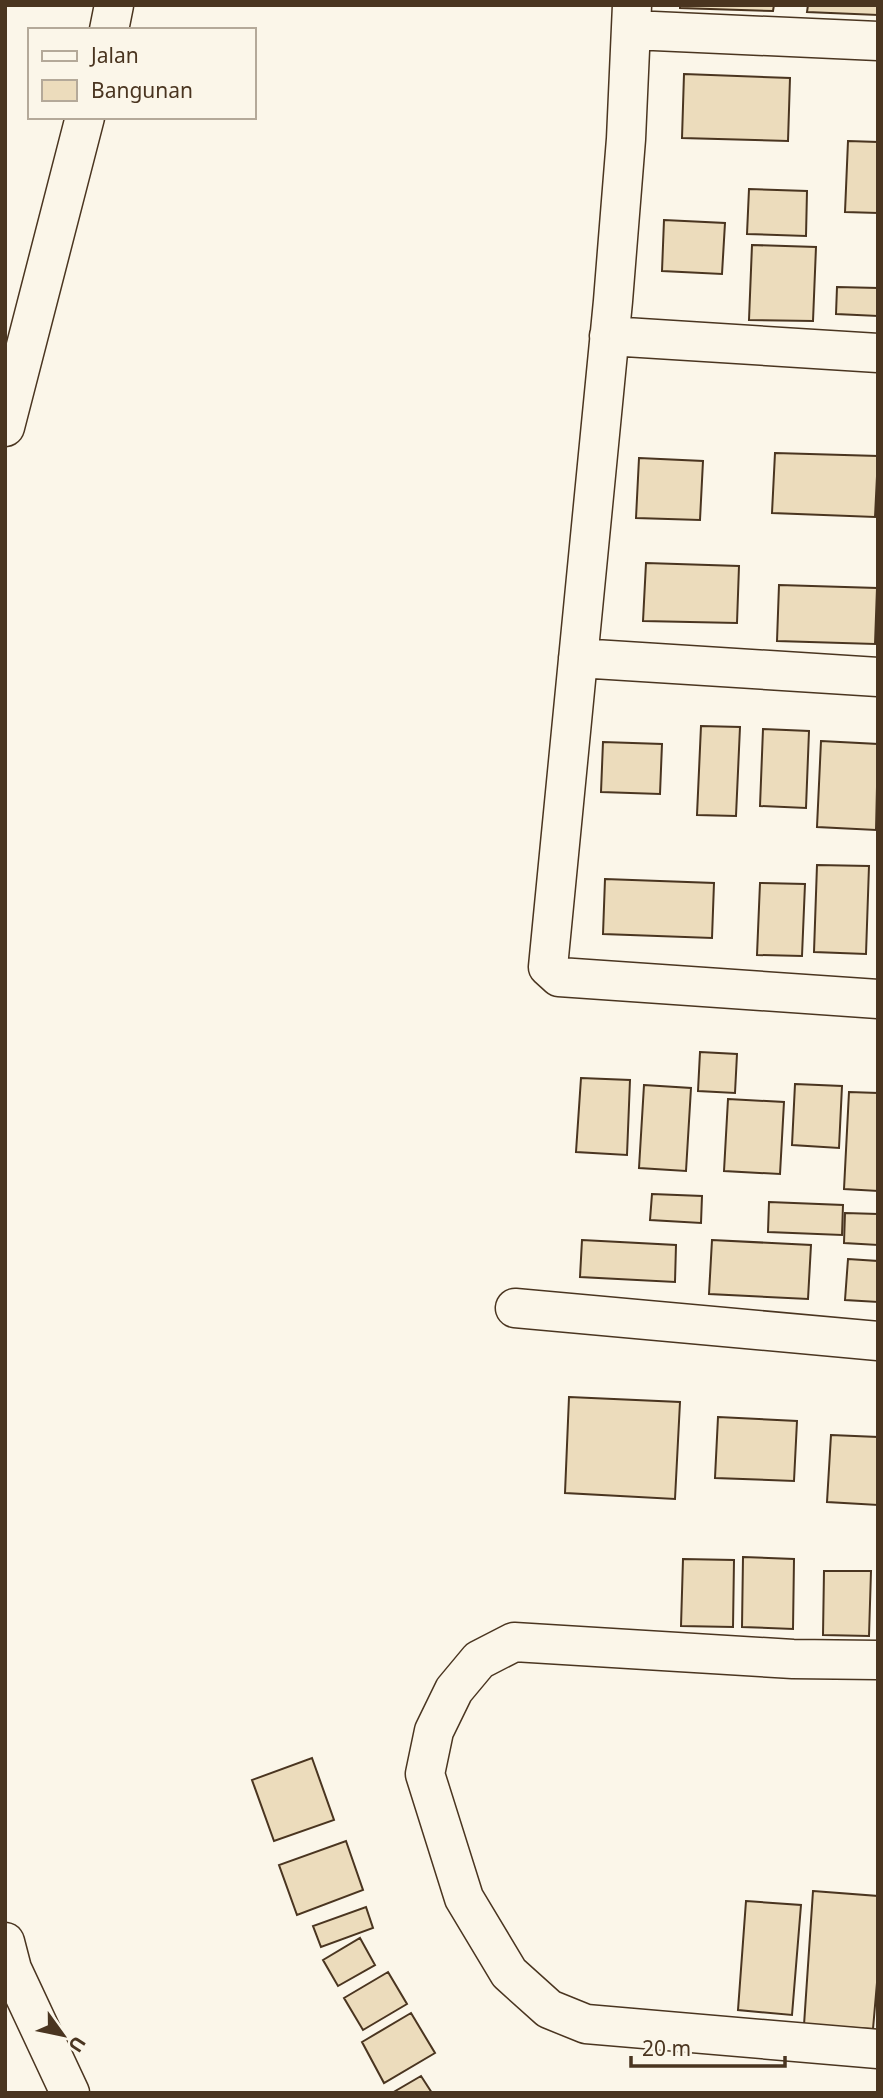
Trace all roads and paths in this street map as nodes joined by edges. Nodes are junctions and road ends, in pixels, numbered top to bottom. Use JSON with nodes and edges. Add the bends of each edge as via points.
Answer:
{"nodes":[{"id":1,"x":114,"y":5,"type":"edge"},
{"id":2,"x":632,"y":18,"type":"edge"},
{"id":3,"x":109,"y":28,"type":"edge"},
{"id":4,"x":878,"y":41,"type":"edge"},
{"id":5,"x":85,"y":119,"type":"edge"},
{"id":6,"x":609,"y":336,"type":"junction"},
{"id":7,"x":878,"y":354,"type":"edge"},
{"id":8,"x":5,"y":428,"type":"edge"},
{"id":9,"x":578,"y":658,"type":"junction"},
{"id":10,"x":878,"y":677,"type":"edge"},
{"id":11,"x":878,"y":999,"type":"edge"},
{"id":12,"x":515,"y":1308,"type":"dead end"},
{"id":13,"x":878,"y":1341,"type":"edge"},
{"id":14,"x":878,"y":1660,"type":"edge"},
{"id":15,"x":5,"y":1941,"type":"edge"},
{"id":16,"x":878,"y":2049,"type":"edge"},
{"id":17,"x":70,"y":2093,"type":"edge"}],
"edges":[{"from":1,"to":3,"type":"street"},
{"from":2,"to":4,"type":"street"},
{"from":2,"to":6,"type":"street"},
{"from":5,"to":8,"type":"street"},
{"from":6,"to":7,"type":"street"},
{"from":6,"to":9,"type":"street"},
{"from":9,"to":10,"type":"street"},
{"from":9,"to":11,"type":"street","via":[[548,967],[552,972],[559,978]]},
{"from":12,"to":13,"type":"street"},
{"from":14,"to":16,"type":"street","via":[[514,1642],[479,1660],[454,1690],[434,1731],[425,1774],[464,1898],[509,1973],[549,2009],[586,2024]]},
{"from":15,"to":17,"type":"street","via":[[12,1969]]}]}
